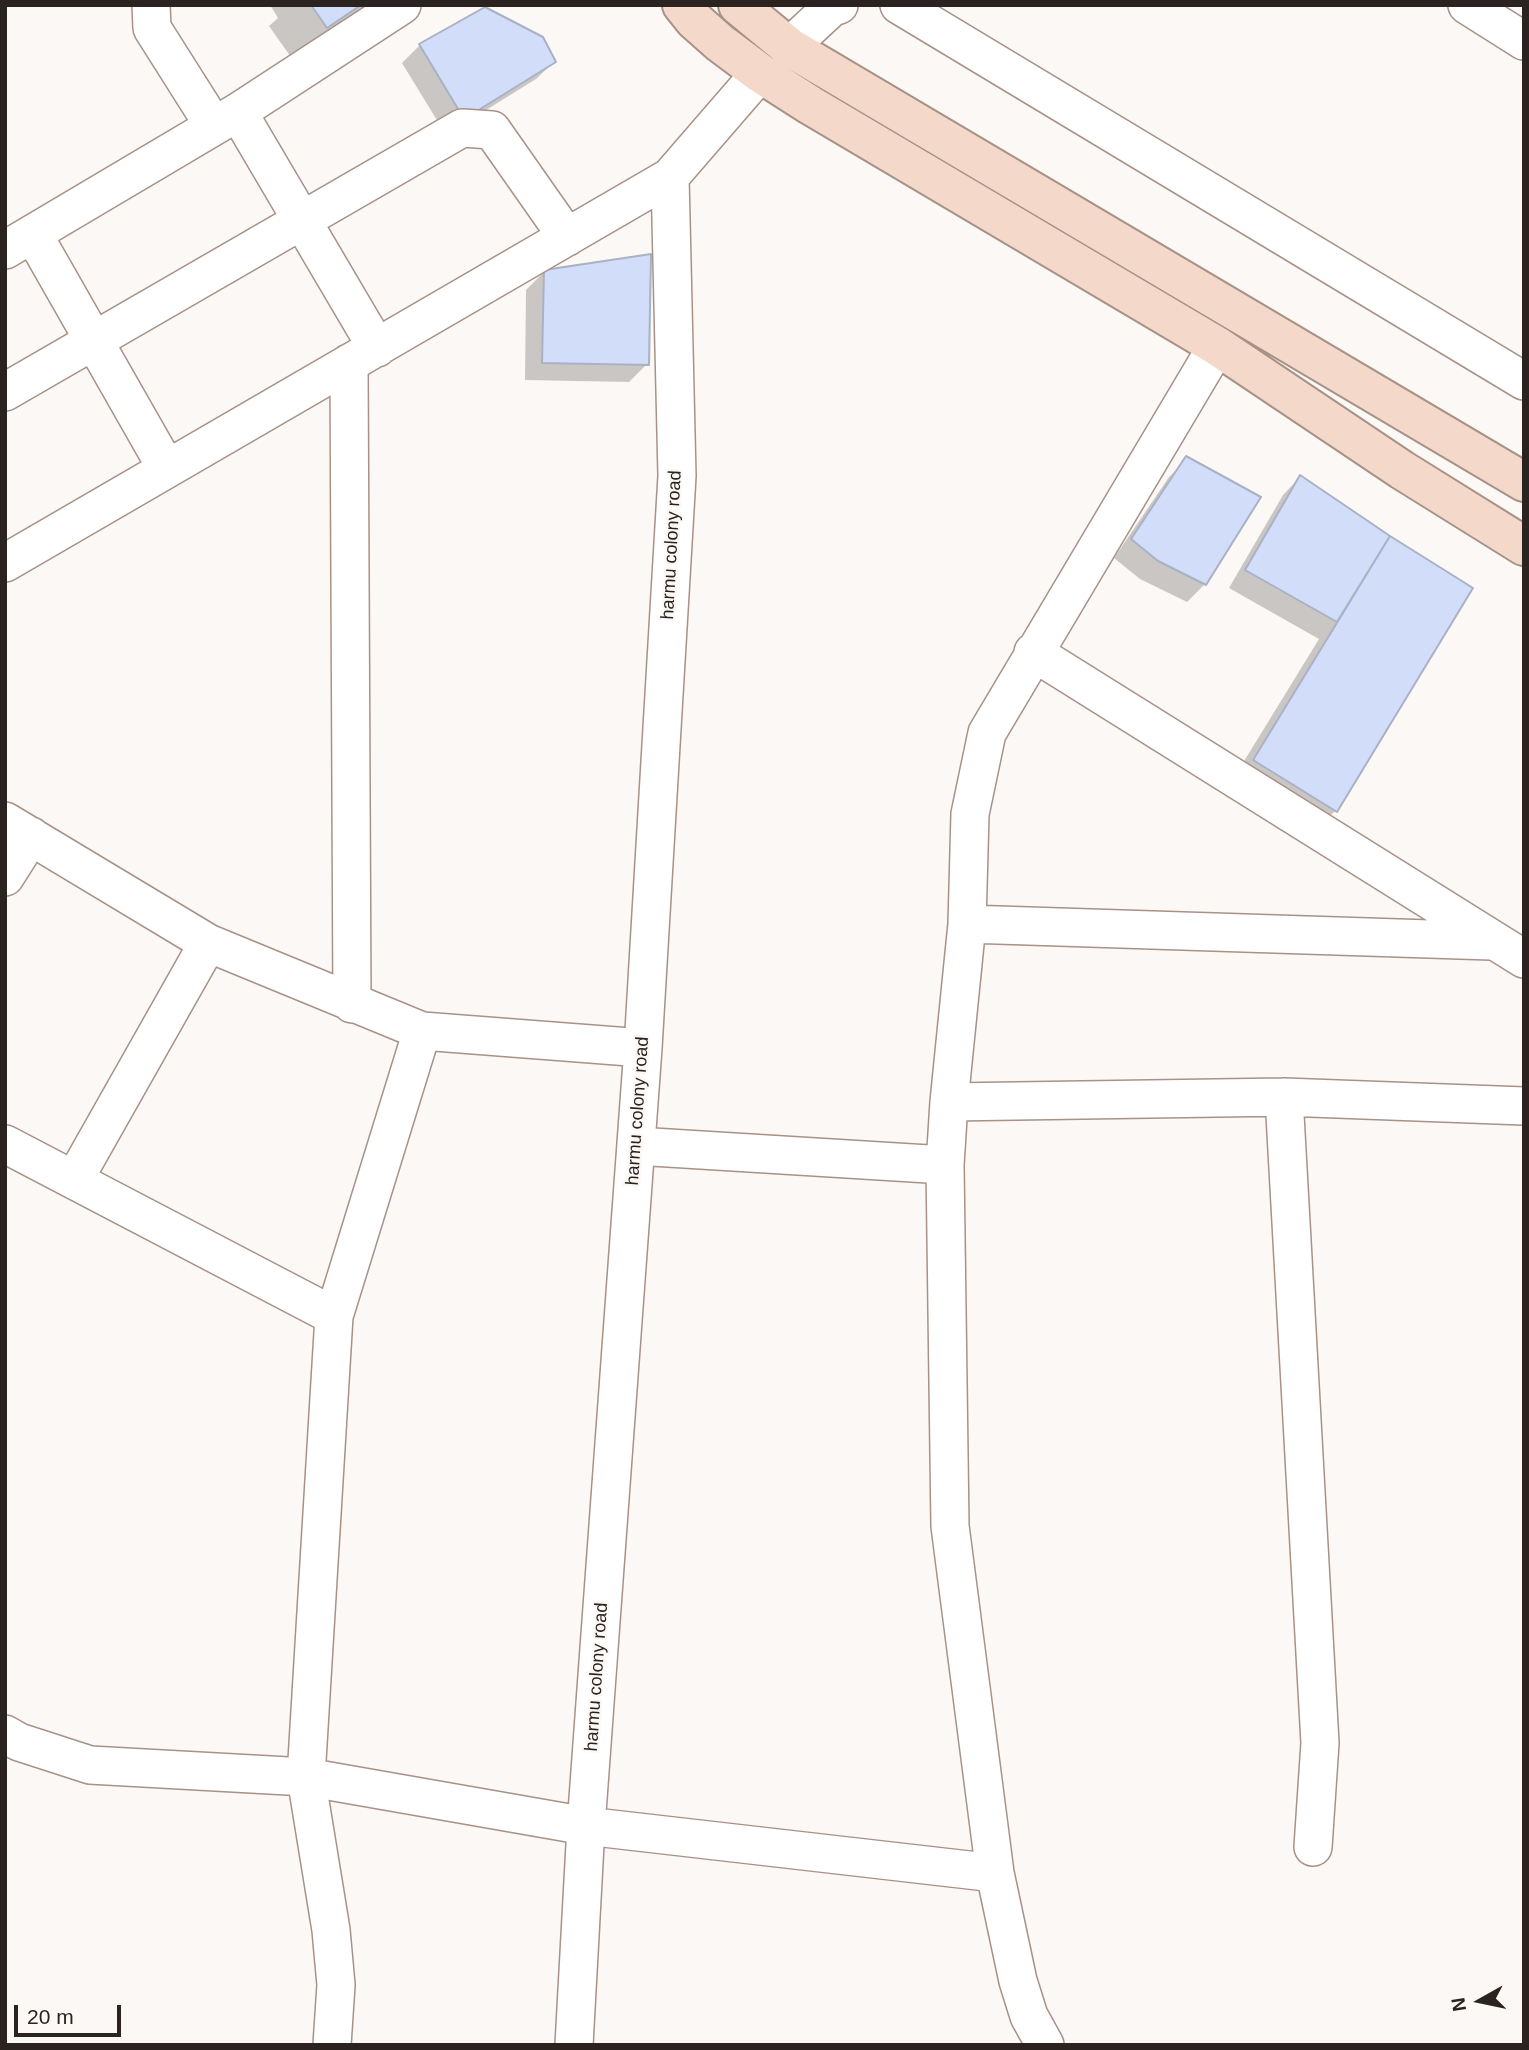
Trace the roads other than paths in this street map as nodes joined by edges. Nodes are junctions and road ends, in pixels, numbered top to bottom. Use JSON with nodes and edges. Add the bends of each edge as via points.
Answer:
{"nodes":[{"id":1,"x":151,"y":5,"type":"edge"},
{"id":2,"x":402,"y":5,"type":"edge"},
{"id":3,"x":682,"y":5,"type":"edge"},
{"id":4,"x":738,"y":5,"type":"edge"},
{"id":5,"x":899,"y":5,"type":"edge"},
{"id":6,"x":1467,"y":5,"type":"edge"},
{"id":7,"x":834,"y":6,"type":"edge"},
{"id":8,"x":1524,"y":41,"type":"edge"},
{"id":9,"x":789,"y":47,"type":"junction"},
{"id":10,"x":760,"y":73,"type":"junction"},
{"id":11,"x":226,"y":119,"type":"junction"},
{"id":12,"x":670,"y":177,"type":"junction"},
{"id":13,"x":302,"y":221,"type":"junction"},
{"id":14,"x":567,"y":237,"type":"junction"},
{"id":15,"x":19,"y":242,"type":"edge"},
{"id":16,"x":94,"y":341,"type":"junction"},
{"id":17,"x":1217,"y":346,"type":"junction"},
{"id":18,"x":363,"y":355,"type":"junction"},
{"id":19,"x":1524,"y":381,"type":"edge"},
{"id":20,"x":5,"y":392,"type":"edge"},
{"id":21,"x":167,"y":469,"type":"junction"},
{"id":22,"x":1524,"y":482,"type":"edge"},
{"id":23,"x":1524,"y":546,"type":"edge"},
{"id":24,"x":5,"y":562,"type":"edge"},
{"id":25,"x":1033,"y":652,"type":"junction"},
{"id":26,"x":18,"y":828,"type":"edge"},
{"id":27,"x":5,"y":877,"type":"edge"},
{"id":28,"x":967,"y":924,"type":"junction"},
{"id":29,"x":208,"y":943,"type":"junction"},
{"id":30,"x":1509,"y":950,"type":"edge"},
{"id":31,"x":352,"y":1003,"type":"junction"},
{"id":32,"x":422,"y":1031,"type":"junction"},
{"id":33,"x":643,"y":1048,"type":"junction"},
{"id":34,"x":1284,"y":1097,"type":"junction"},
{"id":35,"x":949,"y":1101,"type":"junction"},
{"id":36,"x":1524,"y":1106,"type":"edge"},
{"id":37,"x":5,"y":1144,"type":"edge"},
{"id":38,"x":636,"y":1146,"type":"junction"},
{"id":39,"x":945,"y":1165,"type":"junction"},
{"id":40,"x":74,"y":1180,"type":"junction"},
{"id":41,"x":334,"y":1317,"type":"junction"},
{"id":42,"x":5,"y":1734,"type":"edge"},
{"id":43,"x":306,"y":1777,"type":"junction"},
{"id":44,"x":586,"y":1826,"type":"junction"},
{"id":45,"x":1312,"y":1847,"type":"dead end"},
{"id":46,"x":995,"y":1873,"type":"junction"},
{"id":47,"x":332,"y":2045,"type":"edge"},
{"id":48,"x":574,"y":2045,"type":"edge"},
{"id":49,"x":1045,"y":2045,"type":"edge"}],
"edges":[{"from":1,"to":11,"type":"street","via":[[152,28]]},
{"from":2,"to":11,"type":"street"},
{"from":3,"to":10,"type":"main road","via":[[720,43]]},
{"from":4,"to":9,"type":"main road"},
{"from":5,"to":19,"type":"street"},
{"from":6,"to":8,"type":"street"},
{"from":7,"to":9,"type":"street"},
{"from":9,"to":22,"type":"main road"},
{"from":10,"to":12,"type":"street"},
{"from":10,"to":17,"type":"main road"},
{"from":11,"to":13,"type":"street"},
{"from":11,"to":15,"type":"street"},
{"from":12,"to":14,"type":"street"},
{"from":12,"to":33,"type":"street","name":"harmu colony road","via":[[677,476]]},
{"from":13,"to":14,"type":"street","via":[[462,128],[477,128],[492,130]]},
{"from":13,"to":16,"type":"street"},
{"from":13,"to":18,"type":"street"},
{"from":14,"to":18,"type":"street"},
{"from":15,"to":16,"type":"street"},
{"from":16,"to":20,"type":"street"},
{"from":16,"to":21,"type":"street"},
{"from":17,"to":23,"type":"main road"},
{"from":17,"to":25,"type":"street"},
{"from":18,"to":21,"type":"street"},
{"from":18,"to":31,"type":"street"},
{"from":21,"to":24,"type":"street"},
{"from":25,"to":28,"type":"street","via":[[986,733],[970,814]]},
{"from":25,"to":30,"type":"street"},
{"from":26,"to":27,"type":"street"},
{"from":26,"to":29,"type":"street"},
{"from":28,"to":30,"type":"street"},
{"from":28,"to":35,"type":"street"},
{"from":29,"to":31,"type":"street"},
{"from":29,"to":40,"type":"street"},
{"from":31,"to":32,"type":"street"},
{"from":32,"to":33,"type":"street"},
{"from":32,"to":41,"type":"street"},
{"from":33,"to":38,"type":"street","name":"harmu colony road"},
{"from":34,"to":35,"type":"street"},
{"from":34,"to":36,"type":"street"},
{"from":34,"to":45,"type":"street","via":[[1320,1743]]},
{"from":35,"to":39,"type":"street"},
{"from":37,"to":40,"type":"street"},
{"from":38,"to":39,"type":"street"},
{"from":38,"to":44,"type":"street","name":"harmu colony road"},
{"from":39,"to":46,"type":"street","via":[[950,1525]]},
{"from":40,"to":41,"type":"street"},
{"from":41,"to":43,"type":"street"},
{"from":42,"to":43,"type":"street","via":[[90,1765]]},
{"from":43,"to":44,"type":"street"},
{"from":43,"to":47,"type":"street","via":[[331,1930],[336,1985]]},
{"from":44,"to":46,"type":"street"},
{"from":44,"to":48,"type":"street","name":"harmu colony road"},
{"from":46,"to":49,"type":"street","via":[[1018,1981]]}]}
